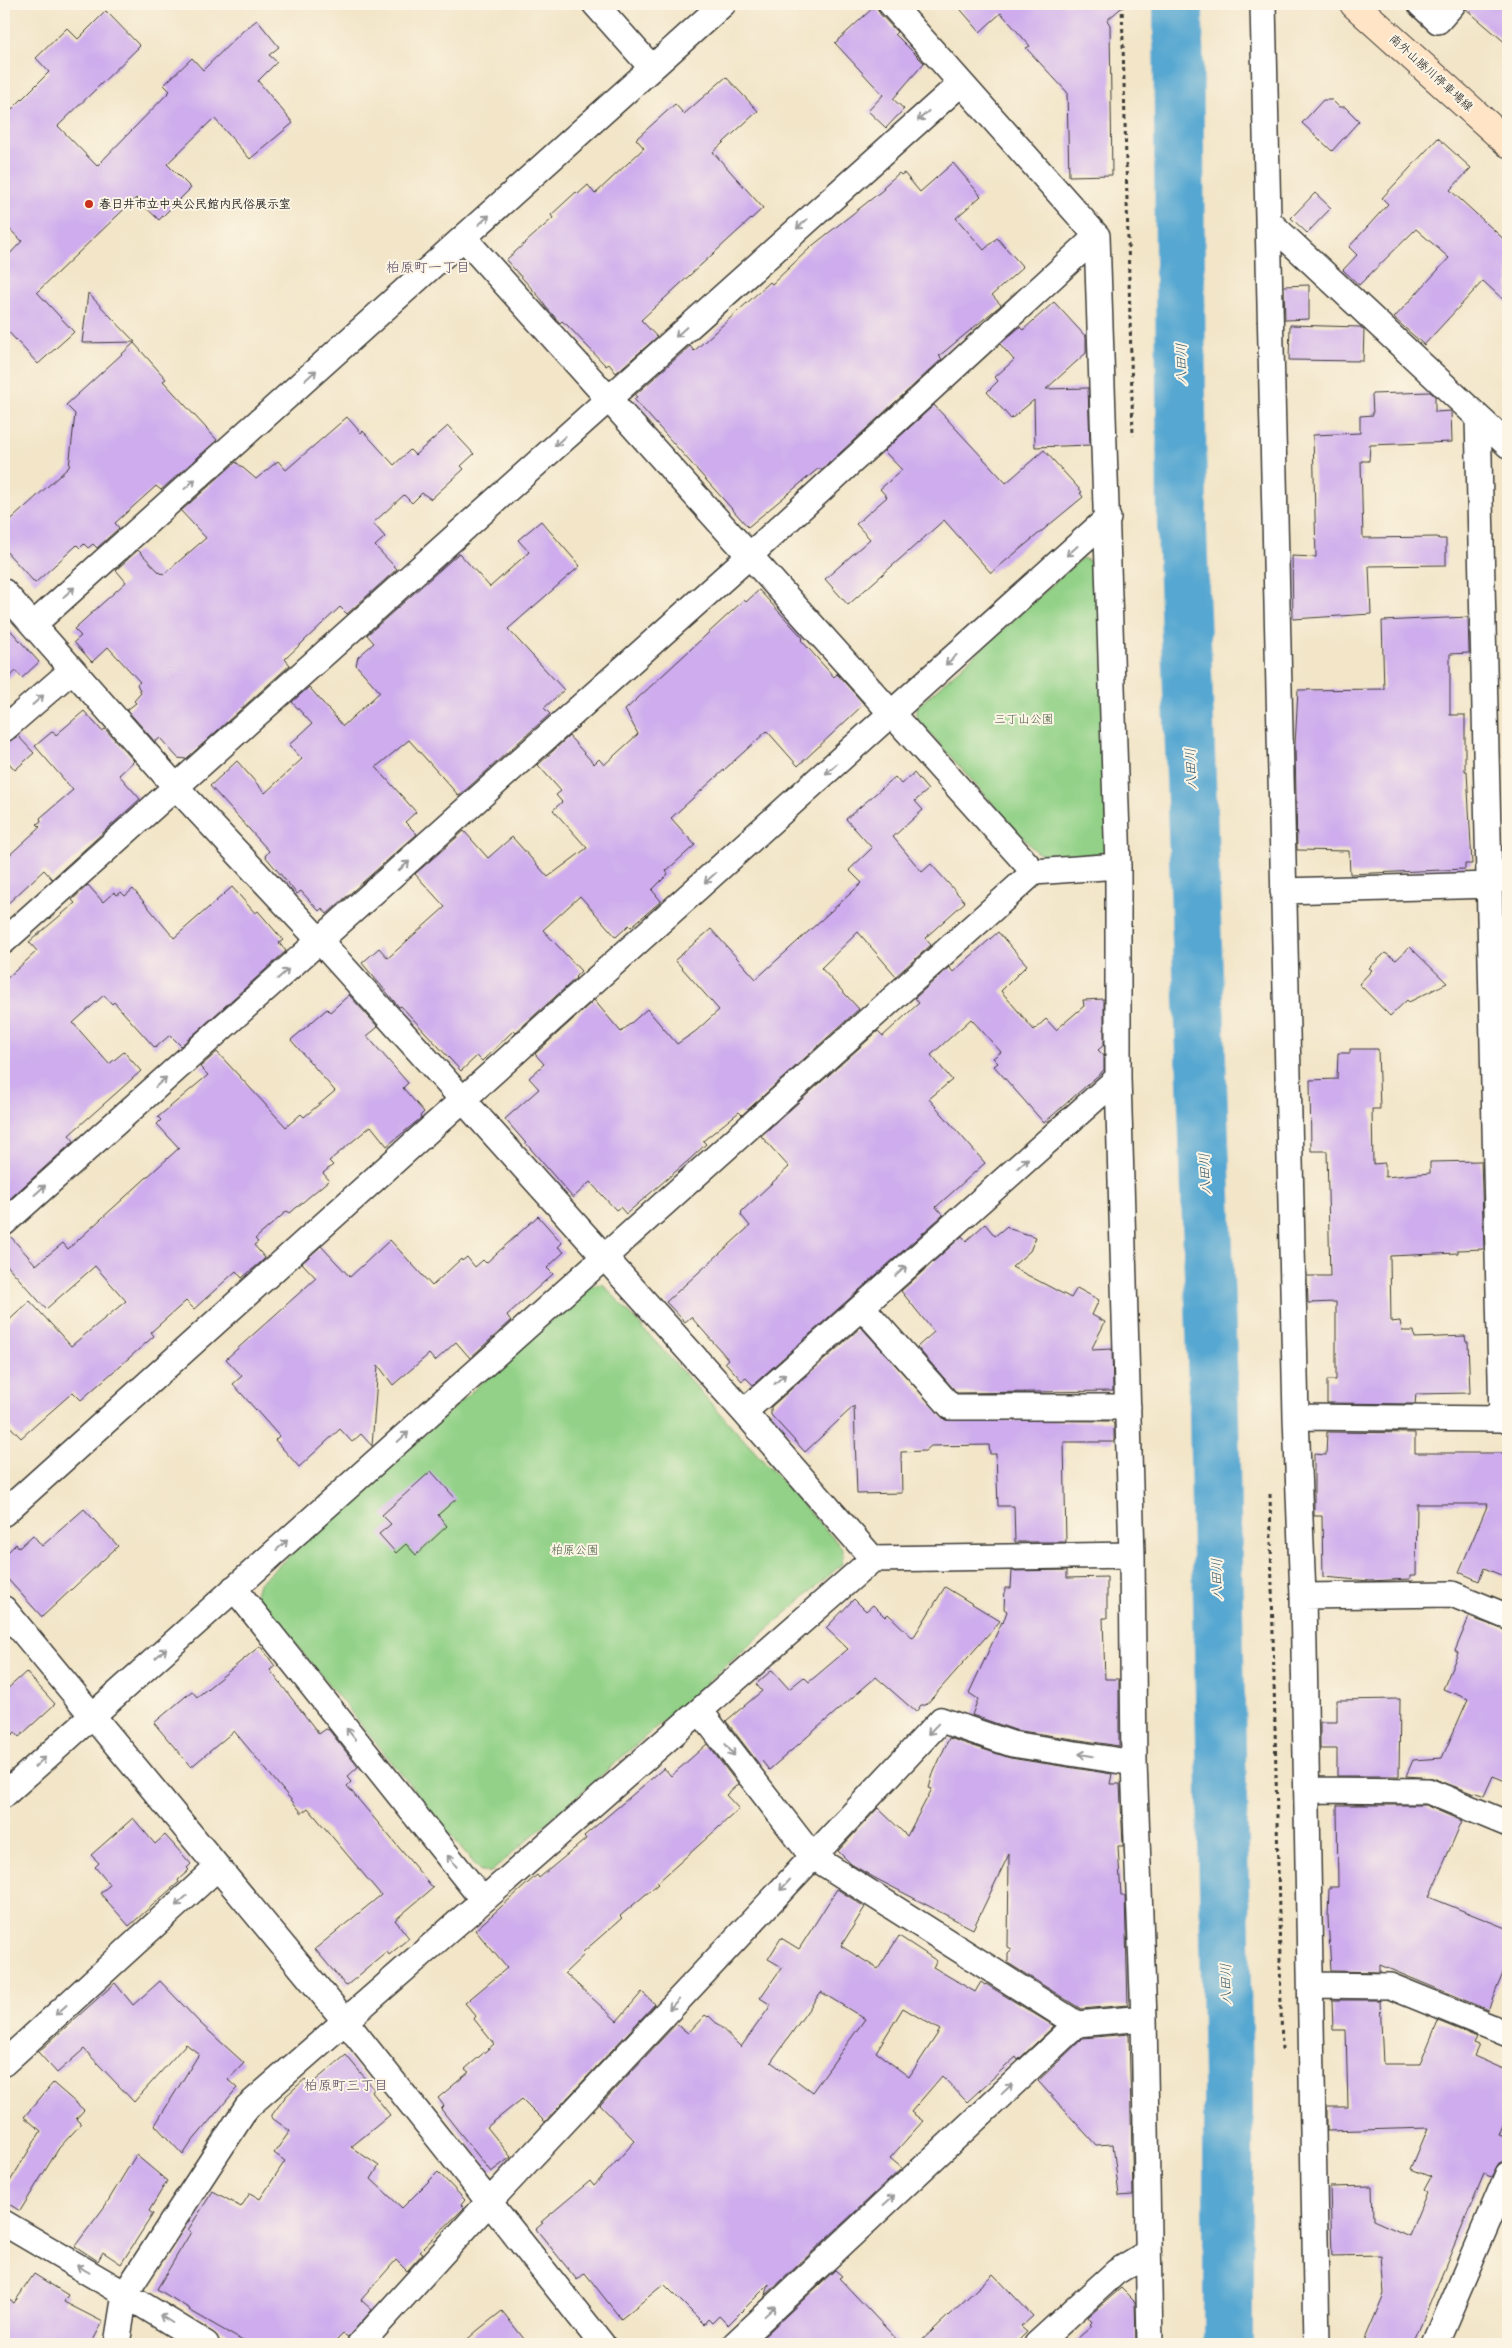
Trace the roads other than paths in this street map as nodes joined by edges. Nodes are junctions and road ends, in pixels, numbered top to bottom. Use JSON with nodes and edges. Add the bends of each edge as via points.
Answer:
{"nodes":[{"id":1,"x":595,"y":4,"type":"edge"},
{"id":2,"x":723,"y":4,"type":"edge"},
{"id":3,"x":891,"y":4,"type":"edge"},
{"id":4,"x":1263,"y":4,"type":"edge"},
{"id":5,"x":1354,"y":4,"type":"edge"},
{"id":6,"x":1420,"y":4,"type":"edge"},
{"id":7,"x":1453,"y":4,"type":"edge"},
{"id":8,"x":652,"y":68,"type":"junction"},
{"id":9,"x":960,"y":84,"type":"junction"},
{"id":10,"x":1508,"y":143,"type":"edge"},
{"id":11,"x":1269,"y":222,"type":"junction"},
{"id":12,"x":1097,"y":236,"type":"junction"},
{"id":13,"x":464,"y":238,"type":"junction"},
{"id":14,"x":607,"y":398,"type":"junction"},
{"id":15,"x":1478,"y":417,"type":"junction"},
{"id":16,"x":1508,"y":445,"type":"edge"},
{"id":17,"x":1108,"y":518,"type":"junction"},
{"id":18,"x":749,"y":556,"type":"junction"},
{"id":19,"x":4,"y":592,"type":"edge"},
{"id":20,"x":33,"y":625,"type":"junction"},
{"id":21,"x":72,"y":670,"type":"junction"},
{"id":22,"x":892,"y":714,"type":"junction"},
{"id":23,"x":4,"y":730,"type":"edge"},
{"id":24,"x":174,"y":786,"type":"junction"},
{"id":25,"x":1118,"y":866,"type":"junction"},
{"id":26,"x":1034,"y":872,"type":"junction"},
{"id":27,"x":1500,"y":878,"type":"edge"},
{"id":28,"x":1284,"y":891,"type":"junction"},
{"id":29,"x":4,"y":941,"type":"edge"},
{"id":30,"x":320,"y":941,"type":"junction"},
{"id":31,"x":1118,"y":1078,"type":"junction"},
{"id":32,"x":463,"y":1101,"type":"junction"},
{"id":33,"x":1502,"y":1161,"type":"edge"},
{"id":34,"x":4,"y":1223,"type":"edge"},
{"id":35,"x":603,"y":1258,"type":"junction"},
{"id":36,"x":862,"y":1307,"type":"junction"},
{"id":37,"x":1128,"y":1407,"type":"junction"},
{"id":38,"x":744,"y":1412,"type":"junction"},
{"id":39,"x":1296,"y":1417,"type":"junction"},
{"id":40,"x":1505,"y":1420,"type":"edge"},
{"id":41,"x":4,"y":1513,"type":"edge"},
{"id":42,"x":1132,"y":1555,"type":"junction"},
{"id":43,"x":873,"y":1559,"type":"junction"},
{"id":44,"x":234,"y":1588,"type":"junction"},
{"id":45,"x":1303,"y":1596,"type":"junction"},
{"id":46,"x":4,"y":1609,"type":"edge"},
{"id":47,"x":1508,"y":1617,"type":"edge"},
{"id":48,"x":700,"y":1712,"type":"junction"},
{"id":49,"x":90,"y":1716,"type":"junction"},
{"id":50,"x":1134,"y":1763,"type":"junction"},
{"id":51,"x":1307,"y":1790,"type":"junction"},
{"id":52,"x":4,"y":1794,"type":"edge"},
{"id":53,"x":1508,"y":1824,"type":"edge"},
{"id":54,"x":812,"y":1856,"type":"junction"},
{"id":55,"x":217,"y":1868,"type":"junction"},
{"id":56,"x":483,"y":1900,"type":"junction"},
{"id":57,"x":1311,"y":1985,"type":"junction"},
{"id":58,"x":1144,"y":2018,"type":"junction"},
{"id":59,"x":346,"y":2022,"type":"junction"},
{"id":60,"x":1077,"y":2024,"type":"junction"},
{"id":61,"x":1508,"y":2034,"type":"edge"},
{"id":62,"x":4,"y":2063,"type":"edge"},
{"id":63,"x":1508,"y":2174,"type":"edge"},
{"id":64,"x":489,"y":2202,"type":"junction"},
{"id":65,"x":4,"y":2223,"type":"edge"},
{"id":66,"x":1147,"y":2253,"type":"junction"},
{"id":67,"x":125,"y":2294,"type":"junction"},
{"id":68,"x":117,"y":2344,"type":"edge"},
{"id":69,"x":206,"y":2344,"type":"edge"},
{"id":70,"x":360,"y":2344,"type":"edge"},
{"id":71,"x":602,"y":2344,"type":"edge"},
{"id":72,"x":735,"y":2344,"type":"edge"},
{"id":73,"x":1037,"y":2344,"type":"edge"},
{"id":74,"x":1150,"y":2344,"type":"edge"},
{"id":75,"x":1317,"y":2344,"type":"edge"},
{"id":76,"x":1435,"y":2344,"type":"edge"}],
"edges":[{"from":1,"to":8,"type":"street"},
{"from":2,"to":8,"type":"street"},
{"from":3,"to":9,"type":"street"},
{"from":4,"to":11,"type":"street"},
{"from":5,"to":10,"type":"main road","name":"南外山勝川停車場線"},
{"from":6,"to":7,"type":"street","via":[[1438,21]]},
{"from":13,"to":8,"type":"street","one_way":true},
{"from":9,"to":12,"type":"street"},
{"from":9,"to":14,"type":"street","one_way":true},
{"from":11,"to":15,"type":"street"},
{"from":11,"to":28,"type":"street"},
{"from":12,"to":17,"type":"street"},
{"from":12,"to":18,"type":"street"},
{"from":13,"to":14,"type":"street"},
{"from":20,"to":13,"type":"street","one_way":true},
{"from":14,"to":18,"type":"street"},
{"from":14,"to":24,"type":"street","one_way":true},
{"from":15,"to":16,"type":"street"},
{"from":15,"to":27,"type":"street"},
{"from":17,"to":22,"type":"street","one_way":true},
{"from":17,"to":25,"type":"street"},
{"from":18,"to":22,"type":"street"},
{"from":30,"to":18,"type":"street","one_way":true},
{"from":19,"to":20,"type":"street"},
{"from":20,"to":21,"type":"street"},
{"from":23,"to":21,"type":"street","one_way":true},
{"from":21,"to":24,"type":"street"},
{"from":22,"to":26,"type":"street"},
{"from":22,"to":32,"type":"street","one_way":true},
{"from":24,"to":29,"type":"street"},
{"from":24,"to":30,"type":"street"},
{"from":25,"to":26,"type":"street"},
{"from":25,"to":31,"type":"street"},
{"from":26,"to":35,"type":"street"},
{"from":27,"to":28,"type":"street"},
{"from":27,"to":33,"type":"street"},
{"from":28,"to":39,"type":"street"},
{"from":30,"to":32,"type":"street"},
{"from":34,"to":30,"type":"street","one_way":true},
{"from":36,"to":31,"type":"street","one_way":true},
{"from":31,"to":37,"type":"street"},
{"from":32,"to":35,"type":"street"},
{"from":32,"to":41,"type":"street"},
{"from":33,"to":40,"type":"street"},
{"from":35,"to":38,"type":"street"},
{"from":44,"to":35,"type":"street","one_way":true},
{"from":36,"to":37,"type":"street","via":[[951,1407]]},
{"from":38,"to":36,"type":"street","one_way":true},
{"from":37,"to":42,"type":"street"},
{"from":38,"to":43,"type":"street"},
{"from":39,"to":40,"type":"street"},
{"from":39,"to":45,"type":"street"},
{"from":42,"to":43,"type":"street"},
{"from":42,"to":50,"type":"street"},
{"from":43,"to":48,"type":"street"},
{"from":49,"to":44,"type":"street","one_way":true},
{"from":56,"to":44,"type":"street","one_way":true},
{"from":45,"to":47,"type":"street","via":[[1452,1594]]},
{"from":45,"to":51,"type":"street"},
{"from":46,"to":49,"type":"street"},
{"from":48,"to":54,"type":"street","one_way":true},
{"from":48,"to":56,"type":"street"},
{"from":52,"to":49,"type":"street","one_way":true},
{"from":49,"to":55,"type":"street"},
{"from":50,"to":54,"type":"street","one_way":true,"via":[[1012,1744],[942,1720]]},
{"from":50,"to":58,"type":"street"},
{"from":51,"to":53,"type":"street","via":[[1428,1791]]},
{"from":51,"to":57,"type":"street"},
{"from":54,"to":60,"type":"street"},
{"from":54,"to":64,"type":"street","one_way":true},
{"from":55,"to":59,"type":"street"},
{"from":55,"to":62,"type":"street","one_way":true},
{"from":56,"to":59,"type":"street"},
{"from":57,"to":61,"type":"street","via":[[1390,1986]]},
{"from":57,"to":75,"type":"street"},
{"from":58,"to":60,"type":"street"},
{"from":58,"to":66,"type":"street"},
{"from":59,"to":64,"type":"street"},
{"from":59,"to":67,"type":"street","via":[[247,2107]]},
{"from":72,"to":60,"type":"street","one_way":true},
{"from":63,"to":76,"type":"street"},
{"from":64,"to":70,"type":"street"},
{"from":64,"to":71,"type":"street"},
{"from":67,"to":65,"type":"street","one_way":true},
{"from":66,"to":73,"type":"street","via":[[1116,2272]]},
{"from":66,"to":74,"type":"street"},
{"from":67,"to":68,"type":"street"},
{"from":69,"to":67,"type":"street","one_way":true}]}
